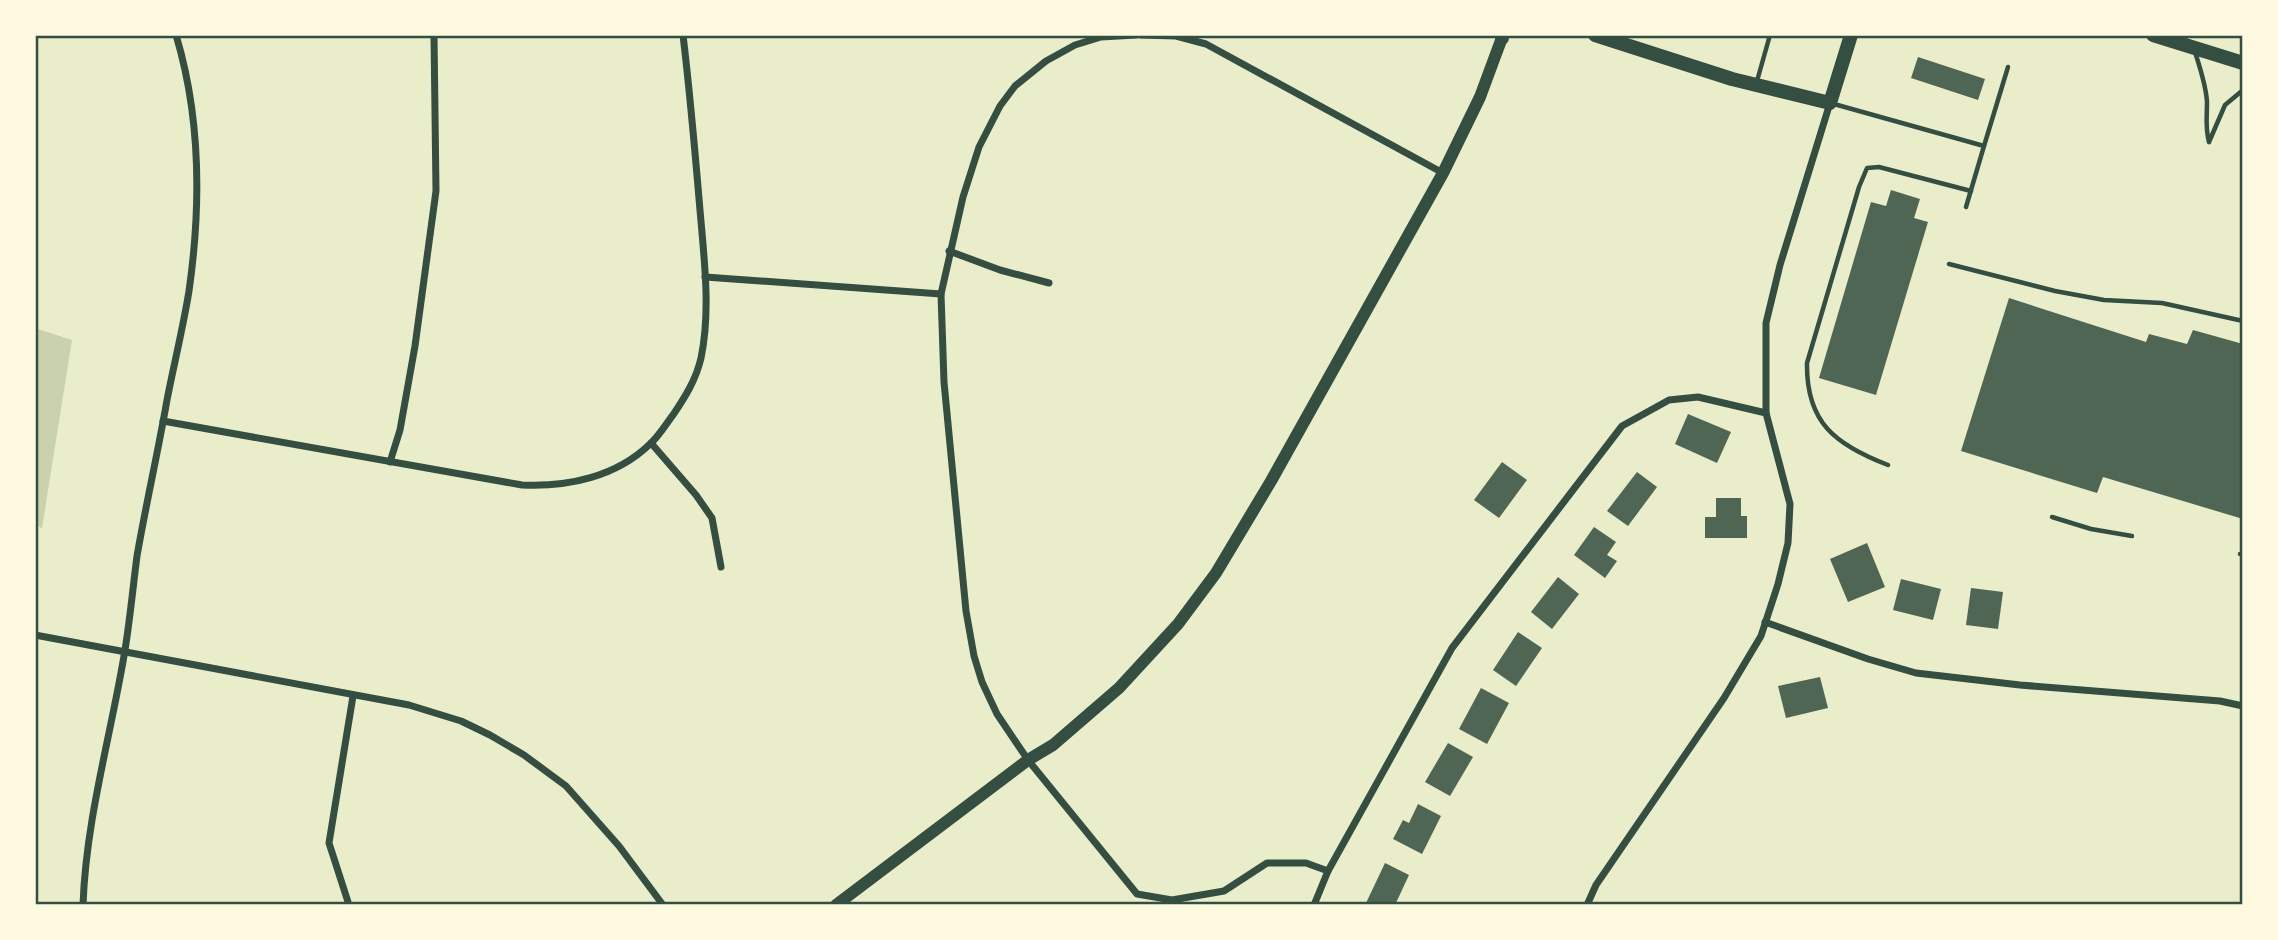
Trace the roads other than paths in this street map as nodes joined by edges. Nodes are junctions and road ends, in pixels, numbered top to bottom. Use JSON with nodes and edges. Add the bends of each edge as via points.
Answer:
{"nodes":[{"id":1,"x":176,"y":35,"type":"edge"},
{"id":2,"x":434,"y":35,"type":"edge"},
{"id":3,"x":683,"y":35,"type":"edge"},
{"id":4,"x":1139,"y":35,"type":"edge"},
{"id":5,"x":1595,"y":35,"type":"edge"},
{"id":6,"x":1769,"y":35,"type":"edge"},
{"id":7,"x":1851,"y":35,"type":"edge"},
{"id":8,"x":2153,"y":35,"type":"edge"},
{"id":9,"x":1502,"y":36,"type":"edge"},
{"id":10,"x":2194,"y":47,"type":"junction"},
{"id":11,"x":2243,"y":63,"type":"edge"},
{"id":12,"x":2008,"y":67,"type":"dead end"},
{"id":13,"x":1755,"y":85,"type":"junction"},
{"id":14,"x":2243,"y":90,"type":"edge"},
{"id":15,"x":1830,"y":103,"type":"junction"},
{"id":16,"x":1984,"y":146,"type":"junction"},
{"id":17,"x":1443,"y":173,"type":"junction"},
{"id":18,"x":1971,"y":191,"type":"junction"},
{"id":19,"x":1966,"y":207,"type":"dead end"},
{"id":20,"x":949,"y":251,"type":"junction"},
{"id":21,"x":1949,"y":264,"type":"dead end"},
{"id":22,"x":705,"y":277,"type":"junction"},
{"id":23,"x":1049,"y":283,"type":"dead end"},
{"id":24,"x":941,"y":294,"type":"junction"},
{"id":25,"x":2243,"y":321,"type":"edge"},
{"id":26,"x":1766,"y":413,"type":"junction"},
{"id":27,"x":163,"y":421,"type":"junction"},
{"id":28,"x":651,"y":443,"type":"junction"},
{"id":29,"x":390,"y":462,"type":"junction"},
{"id":30,"x":1888,"y":465,"type":"dead end"},
{"id":31,"x":2052,"y":517,"type":"dead end"},
{"id":32,"x":2132,"y":536,"type":"dead end"},
{"id":33,"x":721,"y":567,"type":"dead end"},
{"id":34,"x":1765,"y":622,"type":"junction"},
{"id":35,"x":35,"y":635,"type":"edge"},
{"id":36,"x":125,"y":651,"type":"junction"},
{"id":37,"x":353,"y":696,"type":"junction"},
{"id":38,"x":2243,"y":706,"type":"edge"},
{"id":39,"x":1028,"y":760,"type":"junction"},
{"id":40,"x":1328,"y":871,"type":"junction"},
{"id":41,"x":83,"y":905,"type":"edge"},
{"id":42,"x":349,"y":905,"type":"edge"},
{"id":43,"x":663,"y":905,"type":"edge"},
{"id":44,"x":836,"y":905,"type":"edge"},
{"id":45,"x":1314,"y":905,"type":"edge"},
{"id":46,"x":1587,"y":905,"type":"edge"}],
"edges":[{"from":1,"to":27,"type":"street","via":[[189,86],[198,189],[188,294]]},
{"from":2,"to":29,"type":"street","via":[[436,191],[415,346]]},
{"from":3,"to":22,"type":"street"},
{"from":4,"to":17,"type":"street","via":[[1176,36],[1206,44]]},
{"from":4,"to":20,"type":"street","via":[[1101,37],[1074,45],[1015,86],[979,147]]},
{"from":5,"to":13,"type":"main road"},
{"from":6,"to":13,"type":"lane"},
{"from":7,"to":15,"type":"main road"},
{"from":8,"to":10,"type":"main road"},
{"from":9,"to":17,"type":"street","via":[[1480,97]]},
{"from":10,"to":11,"type":"main road"},
{"from":10,"to":14,"type":"lane","via":[[2205,89],[2209,142],[2225,105]]},
{"from":12,"to":16,"type":"lane"},
{"from":13,"to":15,"type":"main road"},
{"from":15,"to":16,"type":"lane"},
{"from":15,"to":26,"type":"street","via":[[1766,323]]},
{"from":16,"to":18,"type":"lane"},
{"from":17,"to":39,"type":"street","via":[[1216,573],[1178,624],[1119,688],[1053,745]]},
{"from":18,"to":19,"type":"lane"},
{"from":18,"to":30,"type":"lane","via":[[1879,167],[1867,168],[1859,187],[1807,363],[1807,385],[1813,409],[1827,430],[1863,456]]},
{"from":20,"to":23,"type":"street"},
{"from":20,"to":24,"type":"street"},
{"from":21,"to":25,"type":"lane","via":[[2055,291],[2162,303]]},
{"from":22,"to":24,"type":"street"},
{"from":22,"to":28,"type":"street","via":[[701,360],[690,390]]},
{"from":24,"to":39,"type":"street","via":[[944,382],[974,656],[997,714]]},
{"from":26,"to":34,"type":"street","via":[[1790,504],[1788,543]]},
{"from":26,"to":40,"type":"street","via":[[1698,397],[1669,400],[1622,426],[1452,648]]},
{"from":27,"to":29,"type":"street"},
{"from":27,"to":36,"type":"street"},
{"from":28,"to":29,"type":"street","via":[[609,472],[545,486]]},
{"from":28,"to":33,"type":"street","via":[[712,518]]},
{"from":31,"to":32,"type":"lane"},
{"from":34,"to":38,"type":"street","via":[[1916,673]]},
{"from":34,"to":46,"type":"street","via":[[1724,698],[1596,885]]},
{"from":35,"to":36,"type":"street"},
{"from":36,"to":37,"type":"street"},
{"from":36,"to":41,"type":"street","via":[[92,814]]},
{"from":37,"to":42,"type":"street","via":[[329,843]]},
{"from":37,"to":43,"type":"street","via":[[409,705],[461,721],[524,755],[566,786]]},
{"from":39,"to":40,"type":"street","via":[[1137,894],[1172,900],[1224,891],[1267,863],[1306,863]]},
{"from":39,"to":44,"type":"street"},
{"from":40,"to":45,"type":"street"}]}
